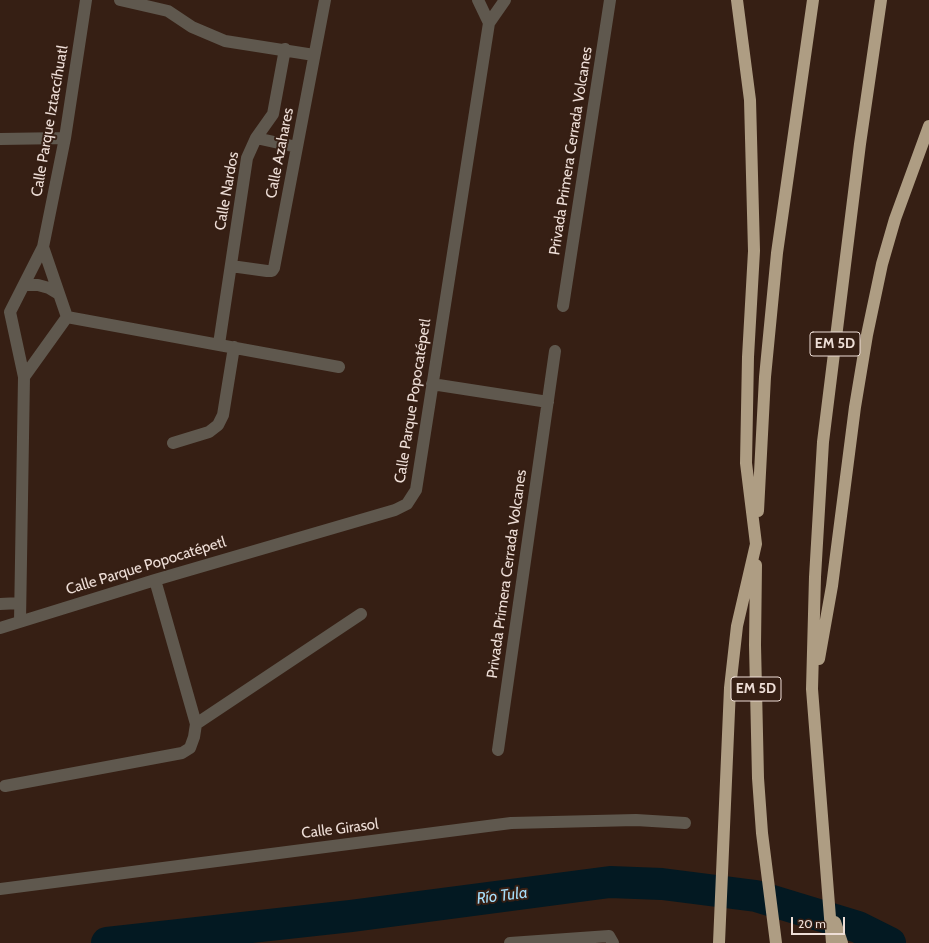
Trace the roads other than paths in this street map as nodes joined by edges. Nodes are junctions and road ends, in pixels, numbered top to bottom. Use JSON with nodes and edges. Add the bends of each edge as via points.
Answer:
{"nodes":[{"id":1,"x":86,"y":0,"type":"edge"},
{"id":2,"x":120,"y":0,"type":"edge"},
{"id":3,"x":325,"y":0,"type":"edge"},
{"id":4,"x":478,"y":0,"type":"edge"},
{"id":5,"x":505,"y":0,"type":"edge"},
{"id":6,"x":610,"y":0,"type":"edge"},
{"id":7,"x":737,"y":0,"type":"edge"},
{"id":8,"x":813,"y":0,"type":"edge"},
{"id":9,"x":881,"y":0,"type":"edge"},
{"id":10,"x":169,"y":6,"type":"edge"},
{"id":11,"x":489,"y":23,"type":"junction"},
{"id":12,"x":285,"y":49,"type":"junction"},
{"id":13,"x":314,"y":55,"type":"junction"},
{"id":14,"x":929,"y":126,"type":"edge"},
{"id":15,"x":65,"y":138,"type":"junction"},
{"id":16,"x":256,"y":138,"type":"junction"},
{"id":17,"x":0,"y":139,"type":"edge"},
{"id":18,"x":297,"y":147,"type":"junction"},
{"id":19,"x":43,"y":247,"type":"junction"},
{"id":20,"x":231,"y":266,"type":"junction"},
{"id":21,"x":24,"y":285,"type":"junction"},
{"id":22,"x":59,"y":294,"type":"junction"},
{"id":23,"x":563,"y":306,"type":"dead end"},
{"id":24,"x":5,"y":312,"type":"edge"},
{"id":25,"x":67,"y":317,"type":"junction"},
{"id":26,"x":218,"y":344,"type":"junction"},
{"id":27,"x":234,"y":347,"type":"junction"},
{"id":28,"x":555,"y":351,"type":"dead end"},
{"id":29,"x":339,"y":367,"type":"dead end"},
{"id":30,"x":24,"y":377,"type":"junction"},
{"id":31,"x":432,"y":384,"type":"junction"},
{"id":32,"x":548,"y":402,"type":"junction"},
{"id":33,"x":173,"y":442,"type":"dead end"},
{"id":34,"x":756,"y":544,"type":"junction"},
{"id":35,"x":155,"y":580,"type":"junction"},
{"id":36,"x":20,"y":603,"type":"junction"},
{"id":37,"x":0,"y":604,"type":"edge"},
{"id":38,"x":361,"y":614,"type":"dead end"},
{"id":39,"x":20,"y":621,"type":"junction"},
{"id":40,"x":0,"y":628,"type":"edge"},
{"id":41,"x":812,"y":689,"type":"junction"},
{"id":42,"x":196,"y":724,"type":"junction"},
{"id":43,"x":498,"y":750,"type":"dead end"},
{"id":44,"x":4,"y":786,"type":"dead end"},
{"id":45,"x":685,"y":823,"type":"dead end"},
{"id":46,"x":0,"y":889,"type":"edge"},
{"id":47,"x":829,"y":901,"type":"junction"},
{"id":48,"x":510,"y":943,"type":"edge"},
{"id":49,"x":613,"y":943,"type":"edge"},
{"id":50,"x":719,"y":943,"type":"edge"},
{"id":51,"x":776,"y":943,"type":"edge"},
{"id":52,"x":832,"y":943,"type":"edge"},
{"id":53,"x":842,"y":943,"type":"edge"}],
"edges":[{"from":1,"to":15,"type":"street","name":"Calle Parque Iztaccíhuatl"},
{"from":2,"to":10,"type":"street"},
{"from":3,"to":13,"type":"street","name":"Calle Azahares"},
{"from":4,"to":11,"type":"street"},
{"from":5,"to":11,"type":"street","name":"Calle Parque Popocatépetl"},
{"from":6,"to":23,"type":"street","name":"Privada Primera Cerrada Volcanes"},
{"from":7,"to":34,"type":"highway","via":[[750,100],[754,251],[746,463]]},
{"from":8,"to":34,"type":"highway","number":"EM 5D","via":[[776,269],[765,376]]},
{"from":9,"to":41,"type":"highway","number":"EM 5D","via":[[860,144],[823,442],[815,576]]},
{"from":10,"to":12,"type":"street","via":[[192,27],[225,41]]},
{"from":11,"to":31,"type":"street","name":"Calle Parque Popocatépetl"},
{"from":12,"to":13,"type":"street"},
{"from":12,"to":16,"type":"street","name":"Calle Nardos","via":[[273,114]]},
{"from":13,"to":18,"type":"street","name":"Calle Azahares"},
{"from":14,"to":41,"type":"highway","via":[[895,219],[882,264],[867,335],[832,586]]},
{"from":15,"to":17,"type":"street"},
{"from":15,"to":19,"type":"street","name":"Calle Parque Iztaccíhuatl"},
{"from":16,"to":18,"type":"street"},
{"from":16,"to":20,"type":"street","name":"Calle Nardos","via":[[247,158]]},
{"from":18,"to":20,"type":"street","name":"Calle Azahares","via":[[274,268],[267,271]]},
{"from":19,"to":21,"type":"street","name":"Calle Parque Iztaccíhuatl"},
{"from":19,"to":22,"type":"street"},
{"from":20,"to":26,"type":"street","name":"Calle Nardos"},
{"from":21,"to":22,"type":"street","via":[[38,285]]},
{"from":21,"to":24,"type":"street","name":"Calle Parque Iztaccíhuatl"},
{"from":22,"to":25,"type":"street"},
{"from":24,"to":30,"type":"street","name":"Calle Parque Iztaccíhuatl"},
{"from":25,"to":26,"type":"street"},
{"from":25,"to":30,"type":"street"},
{"from":26,"to":27,"type":"street"},
{"from":27,"to":29,"type":"street"},
{"from":27,"to":33,"type":"street","via":[[223,415],[218,425],[209,432]]},
{"from":28,"to":32,"type":"street","name":"Privada Primera Cerrada Volcanes"},
{"from":30,"to":36,"type":"street","name":"Calle Parque Iztaccíhuatl"},
{"from":31,"to":32,"type":"street"},
{"from":31,"to":35,"type":"street","name":"Calle Parque Popocatépetl","via":[[416,490],[407,504],[395,510]]},
{"from":32,"to":43,"type":"street","name":"Privada Primera Cerrada Volcanes"},
{"from":34,"to":50,"type":"highway","via":[[737,626],[727,722]]},
{"from":34,"to":51,"type":"highway","number":"EM 5D","via":[[758,778]]},
{"from":35,"to":39,"type":"street","name":"Calle Parque Popocatépetl"},
{"from":35,"to":42,"type":"street"},
{"from":36,"to":37,"type":"street"},
{"from":36,"to":39,"type":"street","name":"Calle Parque Iztaccíhuatl"},
{"from":38,"to":42,"type":"street"},
{"from":39,"to":40,"type":"street","name":"Calle Parque Popocatépetl"},
{"from":41,"to":47,"type":"highway","number":"EM 5D"},
{"from":42,"to":44,"type":"street","via":[[190,748],[182,753]]},
{"from":45,"to":46,"type":"street","name":"Calle Girasol","via":[[636,820],[511,823]]},
{"from":47,"to":52,"type":"highway","number":"EM 5D"},
{"from":47,"to":53,"type":"highway"},
{"from":48,"to":49,"type":"street","via":[[609,936]]}]}
